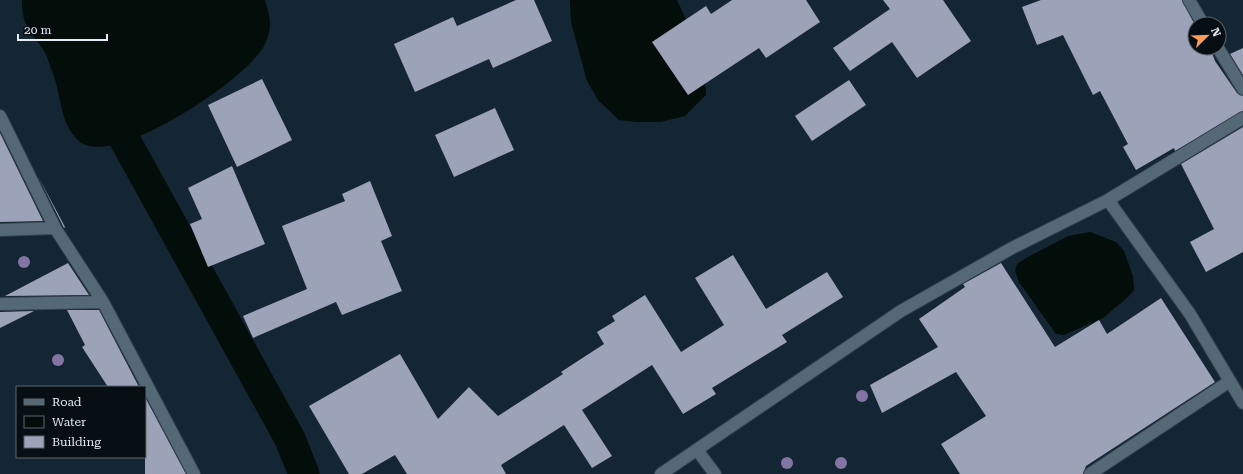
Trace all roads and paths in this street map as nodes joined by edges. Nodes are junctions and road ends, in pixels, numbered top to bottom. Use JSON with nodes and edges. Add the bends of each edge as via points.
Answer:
{"nodes":[{"id":1,"x":1189,"y":0,"type":"edge"},
{"id":2,"x":1198,"y":16,"type":"edge"},
{"id":3,"x":1223,"y":56,"type":"edge"},
{"id":4,"x":1243,"y":89,"type":"edge"},
{"id":5,"x":0,"y":116,"type":"edge"},
{"id":6,"x":1243,"y":118,"type":"edge"},
{"id":7,"x":1108,"y":200,"type":"junction"},
{"id":8,"x":55,"y":228,"type":"junction"},
{"id":9,"x":0,"y":230,"type":"edge"},
{"id":10,"x":103,"y":302,"type":"junction"},
{"id":11,"x":0,"y":304,"type":"edge"},
{"id":12,"x":1230,"y":381,"type":"junction"},
{"id":13,"x":1243,"y":403,"type":"edge"},
{"id":14,"x":697,"y":450,"type":"junction"},
{"id":15,"x":194,"y":474,"type":"edge"},
{"id":16,"x":661,"y":474,"type":"edge"},
{"id":17,"x":715,"y":474,"type":"edge"},
{"id":18,"x":1090,"y":474,"type":"edge"}],
"edges":[{"from":1,"to":2,"type":"street"},
{"from":3,"to":4,"type":"street"},
{"from":5,"to":8,"type":"street"},
{"from":6,"to":7,"type":"street"},
{"from":7,"to":12,"type":"street","via":[[1190,314]]},
{"from":7,"to":14,"type":"street","via":[[1012,248],[901,311]]},
{"from":8,"to":9,"type":"street"},
{"from":8,"to":10,"type":"street"},
{"from":10,"to":11,"type":"street"},
{"from":10,"to":15,"type":"street"},
{"from":12,"to":13,"type":"street"},
{"from":12,"to":18,"type":"street"},
{"from":14,"to":16,"type":"street"},
{"from":14,"to":17,"type":"street"}]}
